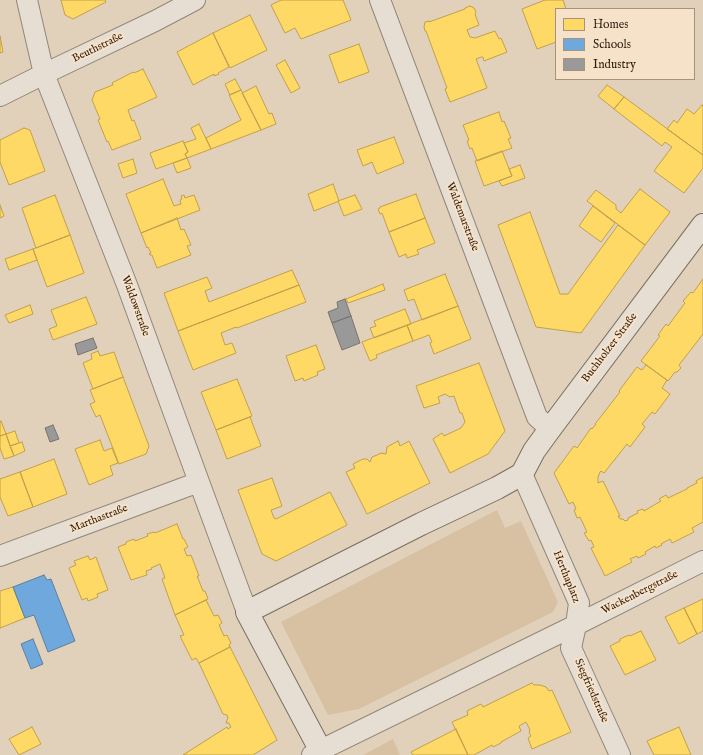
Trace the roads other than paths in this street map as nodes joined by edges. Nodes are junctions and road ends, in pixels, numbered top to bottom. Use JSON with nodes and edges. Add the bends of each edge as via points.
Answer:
{"nodes":[{"id":1,"x":26,"y":0,"type":"edge"},
{"id":2,"x":195,"y":0,"type":"edge"},
{"id":3,"x":380,"y":0,"type":"edge"},
{"id":4,"x":44,"y":74,"type":"junction"},
{"id":5,"x":0,"y":96,"type":"edge"},
{"id":6,"x":703,"y":225,"type":"edge"},
{"id":7,"x":550,"y":429,"type":"junction"},
{"id":8,"x":522,"y":474,"type":"junction"},
{"id":9,"x":199,"y":482,"type":"junction"},
{"id":10,"x":0,"y":556,"type":"edge"},
{"id":11,"x":703,"y":561,"type":"edge"},
{"id":12,"x":247,"y":612,"type":"junction"},
{"id":13,"x":576,"y":625,"type":"junction"},
{"id":14,"x":319,"y":753,"type":"edge"},
{"id":15,"x":620,"y":755,"type":"edge"}],
"edges":[{"from":1,"to":4,"type":"street","name":"Waldowstraße"},
{"from":2,"to":4,"type":"street","name":"Beuthstraße"},
{"from":3,"to":7,"type":"street","name":"Waldemarstraße","via":[[537,417]]},
{"from":4,"to":5,"type":"street","name":"Beuthstraße"},
{"from":4,"to":9,"type":"street","name":"Waldowstraße","via":[[127,285]]},
{"from":6,"to":7,"type":"street","name":"Buchholzer Straße"},
{"from":7,"to":8,"type":"street","name":"Buchholzer Straße"},
{"from":8,"to":12,"type":"street"},
{"from":8,"to":13,"type":"street","name":"Herthaplatz","via":[[579,603]]},
{"from":9,"to":10,"type":"street","name":"Marthastraße"},
{"from":9,"to":12,"type":"street","name":"Waldowstraße"},
{"from":11,"to":13,"type":"street","name":"Wackenbergstraße"},
{"from":12,"to":14,"type":"street"},
{"from":13,"to":14,"type":"street"},
{"from":13,"to":15,"type":"street","name":"Siegfriedstraße","via":[[571,648]]}]}
